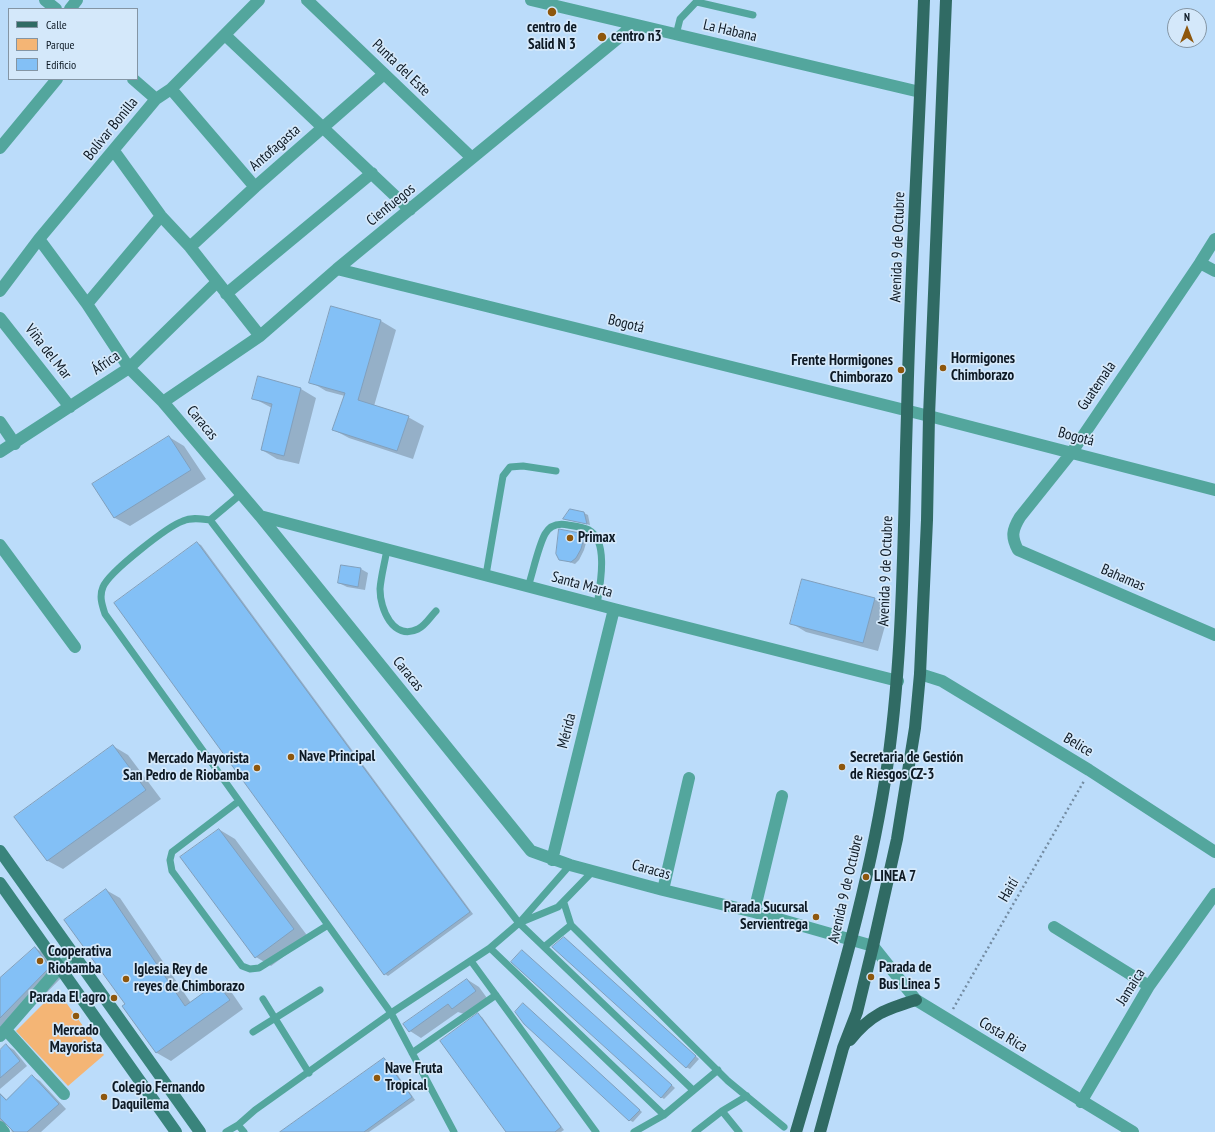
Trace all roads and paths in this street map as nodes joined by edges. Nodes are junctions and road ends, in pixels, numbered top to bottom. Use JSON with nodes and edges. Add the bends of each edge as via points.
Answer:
{"nodes":[{"id":1,"x":45,"y":0,"type":"edge"},
{"id":2,"x":77,"y":0,"type":"edge"},
{"id":3,"x":259,"y":0,"type":"edge"},
{"id":4,"x":307,"y":0,"type":"edge"},
{"id":5,"x":531,"y":0,"type":"edge"},
{"id":6,"x":924,"y":0,"type":"edge"},
{"id":7,"x":946,"y":0,"type":"edge"},
{"id":8,"x":698,"y":1,"type":"edge"},
{"id":9,"x":55,"y":8,"type":"edge"},
{"id":10,"x":71,"y":8,"type":"edge"},
{"id":11,"x":753,"y":15,"type":"dead end"},
{"id":12,"x":634,"y":25,"type":"junction"},
{"id":13,"x":225,"y":35,"type":"junction"},
{"id":14,"x":676,"y":35,"type":"junction"},
{"id":15,"x":384,"y":74,"type":"junction"},
{"id":16,"x":56,"y":80,"type":"edge"},
{"id":17,"x":134,"y":80,"type":"edge"},
{"id":18,"x":171,"y":89,"type":"junction"},
{"id":19,"x":920,"y":92,"type":"junction"},
{"id":20,"x":156,"y":99,"type":"junction"},
{"id":21,"x":323,"y":127,"type":"junction"},
{"id":22,"x":0,"y":148,"type":"edge"},
{"id":23,"x":114,"y":151,"type":"junction"},
{"id":24,"x":472,"y":158,"type":"junction"},
{"id":25,"x":372,"y":173,"type":"junction"},
{"id":26,"x":255,"y":187,"type":"junction"},
{"id":27,"x":410,"y":210,"type":"junction"},
{"id":28,"x":161,"y":216,"type":"junction"},
{"id":29,"x":39,"y":239,"type":"junction"},
{"id":30,"x":1215,"y":239,"type":"edge"},
{"id":31,"x":190,"y":247,"type":"junction"},
{"id":32,"x":1200,"y":263,"type":"junction"},
{"id":33,"x":337,"y":269,"type":"junction"},
{"id":34,"x":1215,"y":271,"type":"edge"},
{"id":35,"x":217,"y":282,"type":"junction"},
{"id":36,"x":0,"y":291,"type":"edge"},
{"id":37,"x":226,"y":294,"type":"junction"},
{"id":38,"x":87,"y":304,"type":"junction"},
{"id":39,"x":0,"y":318,"type":"edge"},
{"id":40,"x":260,"y":336,"type":"junction"},
{"id":41,"x":129,"y":368,"type":"junction"},
{"id":42,"x":164,"y":402,"type":"junction"},
{"id":43,"x":70,"y":407,"type":"junction"},
{"id":44,"x":907,"y":410,"type":"junction"},
{"id":45,"x":929,"y":416,"type":"junction"},
{"id":46,"x":0,"y":422,"type":"edge"},
{"id":47,"x":15,"y":444,"type":"junction"},
{"id":48,"x":0,"y":452,"type":"edge"},
{"id":49,"x":1072,"y":452,"type":"junction"},
{"id":50,"x":556,"y":471,"type":"dead end"},
{"id":51,"x":1215,"y":490,"type":"edge"},
{"id":52,"x":241,"y":494,"type":"junction"},
{"id":53,"x":260,"y":516,"type":"junction"},
{"id":54,"x":210,"y":520,"type":"junction"},
{"id":55,"x":0,"y":545,"type":"edge"},
{"id":56,"x":387,"y":549,"type":"junction"},
{"id":57,"x":1018,"y":550,"type":"joint"},
{"id":58,"x":486,"y":575,"type":"junction"},
{"id":59,"x":528,"y":587,"type":"junction"},
{"id":60,"x":597,"y":605,"type":"junction"},
{"id":61,"x":614,"y":609,"type":"junction"},
{"id":62,"x":436,"y":611,"type":"dead end"},
{"id":63,"x":1215,"y":635,"type":"edge"},
{"id":64,"x":75,"y":648,"type":"dead end"},
{"id":65,"x":920,"y":674,"type":"junction"},
{"id":66,"x":898,"y":681,"type":"junction"},
{"id":67,"x":1089,"y":770,"type":"junction"},
{"id":68,"x":689,"y":778,"type":"dead end"},
{"id":69,"x":782,"y":796,"type":"dead end"},
{"id":70,"x":239,"y":801,"type":"junction"},
{"id":71,"x":0,"y":851,"type":"edge"},
{"id":72,"x":1215,"y":852,"type":"edge"},
{"id":73,"x":552,"y":860,"type":"junction"},
{"id":74,"x":570,"y":864,"type":"junction"},
{"id":75,"x":593,"y":871,"type":"junction"},
{"id":76,"x":0,"y":883,"type":"edge"},
{"id":77,"x":663,"y":890,"type":"junction"},
{"id":78,"x":1215,"y":894,"type":"edge"},
{"id":79,"x":564,"y":903,"type":"junction"},
{"id":80,"x":754,"y":912,"type":"junction"},
{"id":81,"x":519,"y":923,"type":"junction"},
{"id":82,"x":328,"y":924,"type":"junction"},
{"id":83,"x":571,"y":925,"type":"junction"},
{"id":84,"x":1054,"y":927,"type":"dead end"},
{"id":85,"x":851,"y":940,"type":"junction"},
{"id":86,"x":873,"y":946,"type":"junction"},
{"id":87,"x":544,"y":947,"type":"junction"},
{"id":88,"x":490,"y":948,"type":"junction"},
{"id":89,"x":74,"y":956,"type":"junction"},
{"id":90,"x":471,"y":961,"type":"junction"},
{"id":91,"x":60,"y":967,"type":"junction"},
{"id":92,"x":1149,"y":986,"type":"junction"},
{"id":93,"x":320,"y":990,"type":"dead end"},
{"id":94,"x":496,"y":994,"type":"junction"},
{"id":95,"x":263,"y":999,"type":"dead end"},
{"id":96,"x":916,"y":1000,"type":"junction"},
{"id":97,"x":391,"y":1013,"type":"junction"},
{"id":98,"x":275,"y":1018,"type":"junction"},
{"id":99,"x":947,"y":1020,"type":"junction"},
{"id":100,"x":253,"y":1032,"type":"dead end"},
{"id":101,"x":3,"y":1033,"type":"edge"},
{"id":102,"x":843,"y":1048,"type":"junction"},
{"id":103,"x":412,"y":1053,"type":"junction"},
{"id":104,"x":718,"y":1070,"type":"junction"},
{"id":105,"x":309,"y":1073,"type":"junction"},
{"id":106,"x":693,"y":1090,"type":"junction"},
{"id":107,"x":64,"y":1094,"type":"dead end"},
{"id":108,"x":747,"y":1096,"type":"junction"},
{"id":109,"x":1082,"y":1102,"type":"junction"},
{"id":110,"x":722,"y":1111,"type":"junction"},
{"id":111,"x":664,"y":1114,"type":"junction"},
{"id":112,"x":188,"y":1116,"type":"junction"},
{"id":113,"x":238,"y":1125,"type":"junction"},
{"id":114,"x":0,"y":1127,"type":"edge"},
{"id":115,"x":784,"y":1127,"type":"dead end"},
{"id":116,"x":174,"y":1130,"type":"edge"},
{"id":117,"x":452,"y":1131,"type":"edge"},
{"id":118,"x":4,"y":1132,"type":"edge"},
{"id":119,"x":200,"y":1132,"type":"edge"},
{"id":120,"x":226,"y":1132,"type":"edge"},
{"id":121,"x":244,"y":1132,"type":"edge"},
{"id":122,"x":596,"y":1132,"type":"edge"},
{"id":123,"x":634,"y":1132,"type":"edge"},
{"id":124,"x":695,"y":1132,"type":"edge"},
{"id":125,"x":739,"y":1132,"type":"edge"},
{"id":126,"x":796,"y":1132,"type":"edge"},
{"id":127,"x":820,"y":1132,"type":"edge"},
{"id":128,"x":1133,"y":1132,"type":"edge"}],
"edges":[{"from":1,"to":9,"type":"street"},
{"from":2,"to":10,"type":"street"},
{"from":3,"to":13,"type":"street","name":"Bolívar Bonilla"},
{"from":4,"to":15,"type":"street","name":"Punta del Este"},
{"from":5,"to":12,"type":"street","name":"La Habana"},
{"from":6,"to":19,"type":"main road","name":"Avenida 9 de Octubre"},
{"from":7,"to":45,"type":"main road"},
{"from":8,"to":11,"type":"lane"},
{"from":8,"to":14,"type":"lane","via":[[680,19]]},
{"from":12,"to":14,"type":"street","name":"La Habana"},
{"from":12,"to":24,"type":"street","name":"Cienfuegos"},
{"from":13,"to":18,"type":"street","name":"Bolívar Bonilla"},
{"from":13,"to":21,"type":"street"},
{"from":14,"to":19,"type":"street","name":"La Habana"},
{"from":15,"to":21,"type":"street","name":"Antofagasta"},
{"from":15,"to":24,"type":"street","name":"Punta del Este"},
{"from":16,"to":22,"type":"street"},
{"from":17,"to":20,"type":"street"},
{"from":18,"to":20,"type":"street","name":"Bolívar Bonilla"},
{"from":18,"to":26,"type":"street"},
{"from":19,"to":44,"type":"main road","name":"Avenida 9 de Octubre"},
{"from":20,"to":23,"type":"street","name":"Bolívar Bonilla"},
{"from":21,"to":25,"type":"street"},
{"from":21,"to":26,"type":"street","name":"Antofagasta"},
{"from":23,"to":28,"type":"street"},
{"from":23,"to":29,"type":"street","name":"Bolívar Bonilla"},
{"from":24,"to":27,"type":"street","name":"Cienfuegos"},
{"from":25,"to":27,"type":"street"},
{"from":25,"to":37,"type":"street"},
{"from":26,"to":31,"type":"street","name":"Antofagasta"},
{"from":27,"to":33,"type":"street","name":"Cienfuegos"},
{"from":28,"to":31,"type":"street"},
{"from":28,"to":38,"type":"street"},
{"from":29,"to":36,"type":"street","name":"Bolívar Bonilla"},
{"from":29,"to":38,"type":"street","name":"Caracas"},
{"from":30,"to":32,"type":"street","name":"Guatemala"},
{"from":31,"to":35,"type":"street"},
{"from":32,"to":34,"type":"street"},
{"from":32,"to":49,"type":"street","name":"Guatemala"},
{"from":33,"to":40,"type":"street","name":"Cienfuegos"},
{"from":33,"to":44,"type":"street","name":"Bogotá"},
{"from":35,"to":37,"type":"street"},
{"from":35,"to":41,"type":"street","name":"África"},
{"from":37,"to":40,"type":"street"},
{"from":38,"to":41,"type":"street","name":"Caracas"},
{"from":39,"to":43,"type":"street","name":"Viña del Mar"},
{"from":40,"to":42,"type":"street","name":"Cienfuegos"},
{"from":41,"to":42,"type":"street","name":"Caracas"},
{"from":41,"to":43,"type":"street","name":"África"},
{"from":42,"to":52,"type":"street","name":"Caracas"},
{"from":43,"to":47,"type":"street","name":"África"},
{"from":44,"to":45,"type":"street","name":"Bogotá"},
{"from":44,"to":66,"type":"main road","name":"Avenida 9 de Octubre"},
{"from":45,"to":49,"type":"street","name":"Bogotá"},
{"from":45,"to":65,"type":"main road"},
{"from":46,"to":47,"type":"street"},
{"from":47,"to":48,"type":"street","name":"África"},
{"from":49,"to":51,"type":"street","name":"Bogotá"},
{"from":49,"to":57,"type":"street","name":"Guatemala","via":[[1013,528],[1013,540]]},
{"from":50,"to":58,"type":"lane","via":[[523,466],[510,468],[503,476]]},
{"from":52,"to":53,"type":"street","name":"Caracas"},
{"from":52,"to":54,"type":"lane"},
{"from":53,"to":56,"type":"street","name":"Santa Marta"},
{"from":53,"to":73,"type":"street","name":"Caracas","via":[[531,851]]},
{"from":54,"to":70,"type":"lane","via":[[194,518],[182,521],[125,561],[103,586],[101,599],[105,614]]},
{"from":54,"to":81,"type":"lane"},
{"from":55,"to":64,"type":"street"},
{"from":56,"to":58,"type":"street","name":"Santa Marta"},
{"from":56,"to":62,"type":"lane","via":[[380,588],[381,602],[387,619],[397,629],[408,632],[420,628]]},
{"from":57,"to":63,"type":"street","name":"Bahamas"},
{"from":58,"to":59,"type":"street","name":"Santa Marta"},
{"from":59,"to":60,"type":"street","name":"Santa Marta"},
{"from":59,"to":60,"type":"lane","via":[[545,534],[552,526],[560,523],[588,530],[598,538],[601,552]]},
{"from":60,"to":61,"type":"street","name":"Santa Marta"},
{"from":61,"to":66,"type":"street","name":"Santa Marta"},
{"from":61,"to":73,"type":"street","name":"Mérida"},
{"from":65,"to":67,"type":"street","name":"Belice","via":[[942,681]]},
{"from":65,"to":86,"type":"main road","via":[[915,728],[897,839]]},
{"from":66,"to":85,"type":"main road","name":"Avenida 9 de Octubre","via":[[885,782]]},
{"from":67,"to":72,"type":"street","name":"Belice"},
{"from":67,"to":99,"type":"path","name":"Haití","via":[[1076,797]]},
{"from":68,"to":77,"type":"street"},
{"from":69,"to":80,"type":"street"},
{"from":70,"to":82,"type":"lane"},
{"from":70,"to":82,"type":"lane","via":[[172,852],[172,871],[242,966],[250,969],[259,968]]},
{"from":71,"to":89,"type":"main road"},
{"from":73,"to":74,"type":"street","name":"Caracas"},
{"from":74,"to":75,"type":"street","name":"Caracas"},
{"from":74,"to":81,"type":"lane"},
{"from":75,"to":77,"type":"street","name":"Caracas"},
{"from":75,"to":79,"type":"lane"},
{"from":76,"to":91,"type":"main road"},
{"from":77,"to":80,"type":"street","name":"Caracas"},
{"from":78,"to":92,"type":"street","name":"Jamaica"},
{"from":79,"to":81,"type":"lane"},
{"from":79,"to":83,"type":"lane"},
{"from":80,"to":85,"type":"street","name":"Caracas"},
{"from":81,"to":87,"type":"lane"},
{"from":81,"to":88,"type":"lane"},
{"from":82,"to":97,"type":"lane"},
{"from":83,"to":87,"type":"lane"},
{"from":83,"to":104,"type":"lane"},
{"from":84,"to":92,"type":"street"},
{"from":85,"to":86,"type":"street","name":"Caracas"},
{"from":85,"to":126,"type":"main road","name":"Avenida 9 de Octubre"},
{"from":86,"to":96,"type":"street","name":"Costa Rica"},
{"from":86,"to":102,"type":"main road","via":[[857,1012]]},
{"from":87,"to":106,"type":"lane"},
{"from":88,"to":90,"type":"lane"},
{"from":88,"to":111,"type":"lane"},
{"from":89,"to":91,"type":"street"},
{"from":89,"to":112,"type":"main road"},
{"from":90,"to":94,"type":"lane"},
{"from":90,"to":97,"type":"lane"},
{"from":91,"to":101,"type":"street"},
{"from":91,"to":116,"type":"main road"},
{"from":92,"to":109,"type":"street","name":"Jamaica"},
{"from":93,"to":98,"type":"lane"},
{"from":94,"to":103,"type":"lane"},
{"from":94,"to":122,"type":"lane"},
{"from":95,"to":98,"type":"lane"},
{"from":96,"to":99,"type":"street","name":"Costa Rica"},
{"from":96,"to":102,"type":"main road","via":[[890,1008],[864,1023]]},
{"from":97,"to":103,"type":"lane"},
{"from":97,"to":105,"type":"lane"},
{"from":98,"to":100,"type":"lane"},
{"from":98,"to":105,"type":"lane"},
{"from":99,"to":109,"type":"street","name":"Costa Rica"},
{"from":101,"to":107,"type":"street"},
{"from":102,"to":127,"type":"main road"},
{"from":103,"to":117,"type":"lane"},
{"from":104,"to":106,"type":"lane"},
{"from":104,"to":108,"type":"lane"},
{"from":105,"to":113,"type":"lane","via":[[255,1110]]},
{"from":106,"to":111,"type":"lane"},
{"from":108,"to":110,"type":"lane"},
{"from":108,"to":115,"type":"lane"},
{"from":109,"to":128,"type":"street","name":"Costa Rica"},
{"from":110,"to":124,"type":"lane"},
{"from":110,"to":125,"type":"lane"},
{"from":111,"to":123,"type":"lane"},
{"from":112,"to":116,"type":"main road"},
{"from":112,"to":119,"type":"main road"},
{"from":113,"to":120,"type":"lane"},
{"from":113,"to":121,"type":"lane"},
{"from":114,"to":118,"type":"street"}]}
